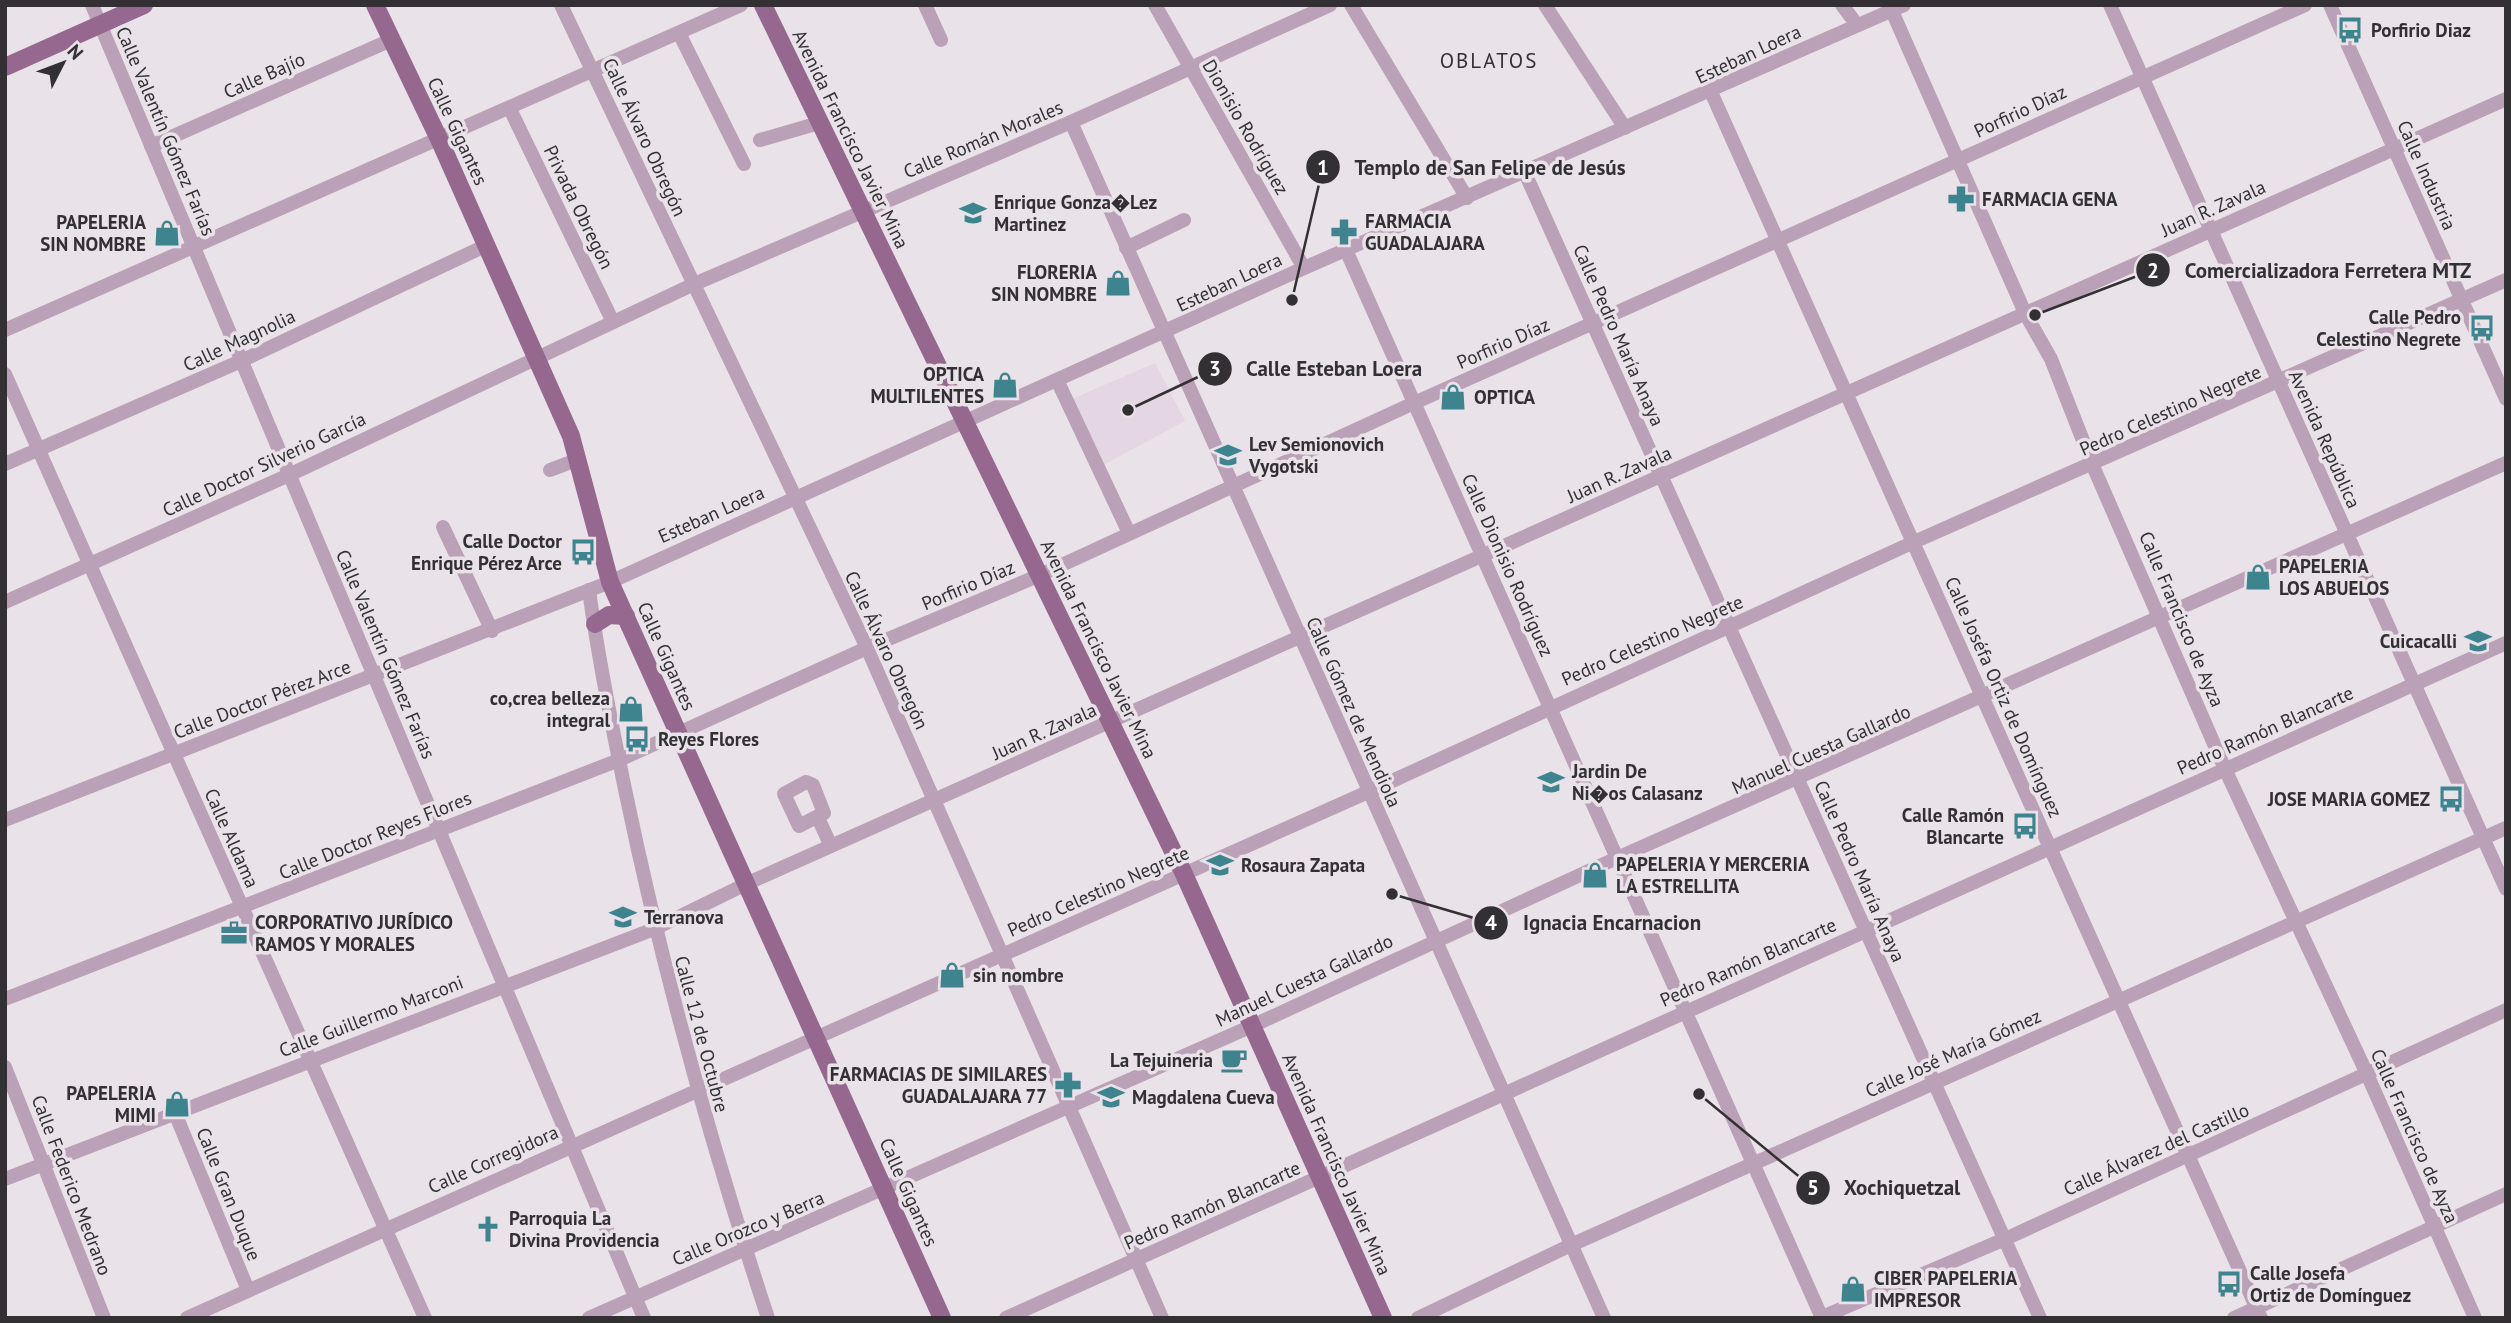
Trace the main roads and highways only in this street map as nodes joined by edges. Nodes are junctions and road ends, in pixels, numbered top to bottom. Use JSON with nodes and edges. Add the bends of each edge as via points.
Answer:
{"nodes":[{"id":1,"x":145,"y":5,"type":"edge"},
{"id":2,"x":374,"y":5,"type":"edge"},
{"id":3,"x":763,"y":5,"type":"edge"},
{"id":4,"x":5,"y":67,"type":"edge"},
{"id":5,"x":626,"y":616,"type":"junction"},
{"id":6,"x":595,"y":624,"type":"road end"},
{"id":7,"x":942,"y":1318,"type":"edge"},
{"id":8,"x":1383,"y":1318,"type":"edge"}],
"edges":[{"from":1,"to":4,"type":"main road"},
{"from":2,"to":5,"type":"main road","name":"Calle Gigantes","via":[[487,245],[579,459],[599,548]]},
{"from":3,"to":8,"type":"main road","name":"Avenida Francisco Javier Mina","via":[[1184,874]]},
{"from":5,"to":6,"type":"main road","via":[[609,615]]},
{"from":5,"to":7,"type":"main road","name":"Calle Gigantes"}]}
